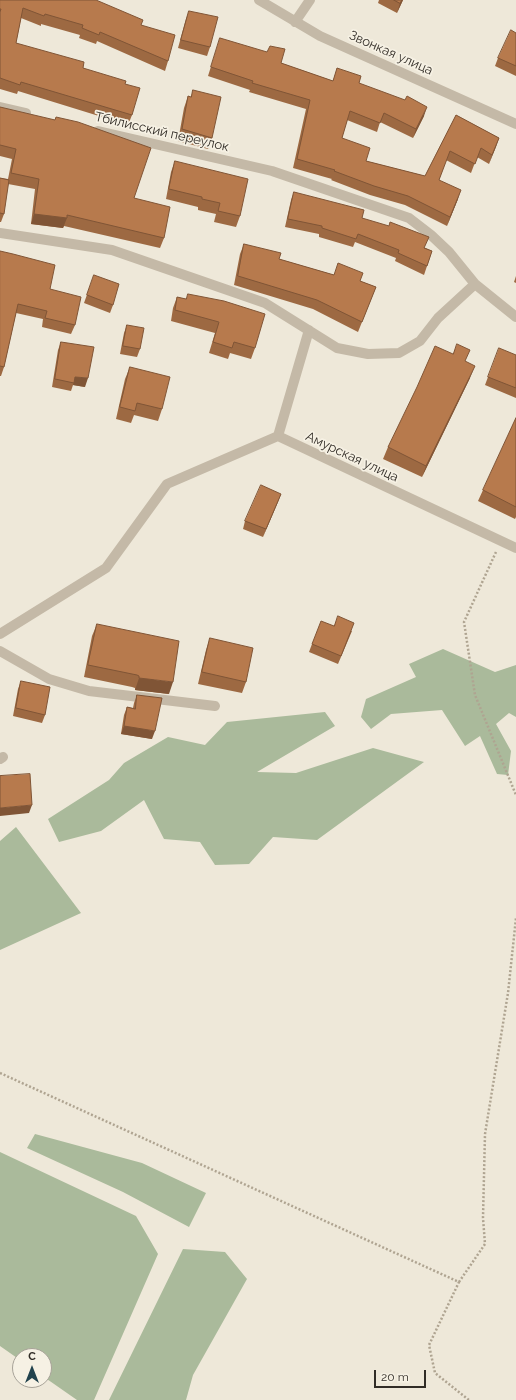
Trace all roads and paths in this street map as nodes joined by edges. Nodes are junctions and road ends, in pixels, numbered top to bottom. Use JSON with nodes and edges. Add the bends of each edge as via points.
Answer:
{"nodes":[{"id":1,"x":259,"y":0,"type":"edge"},
{"id":2,"x":310,"y":0,"type":"edge"},
{"id":3,"x":295,"y":22,"type":"junction"},
{"id":4,"x":0,"y":107,"type":"edge"},
{"id":5,"x":33,"y":115,"type":"edge"},
{"id":6,"x":516,"y":124,"type":"edge"},
{"id":7,"x":86,"y":128,"type":"edge"},
{"id":8,"x":0,"y":233,"type":"edge"},
{"id":9,"x":475,"y":284,"type":"junction"},
{"id":10,"x":516,"y":317,"type":"edge"},
{"id":11,"x":309,"y":330,"type":"junction"},
{"id":12,"x":278,"y":436,"type":"junction"},
{"id":13,"x":501,"y":541,"type":"junction"},
{"id":14,"x":516,"y":548,"type":"edge"},
{"id":15,"x":0,"y":634,"type":"edge"},
{"id":16,"x":0,"y":651,"type":"edge"},
{"id":17,"x":215,"y":706,"type":"dead end"},
{"id":18,"x":516,"y":795,"type":"edge"},
{"id":19,"x":516,"y":918,"type":"edge"},
{"id":20,"x":0,"y":1073,"type":"edge"},
{"id":21,"x":459,"y":1282,"type":"junction"},
{"id":22,"x":469,"y":1400,"type":"edge"}],
"edges":[{"from":1,"to":3,"type":"street","name":"Звонкая улица"},
{"from":2,"to":3,"type":"street"},
{"from":3,"to":6,"type":"street","name":"Звонкая улица","via":[[320,36]]},
{"from":4,"to":5,"type":"street"},
{"from":7,"to":9,"type":"street","name":"Тбилисский переулок","via":[[272,171],[409,218],[449,252]]},
{"from":8,"to":11,"type":"street","via":[[112,250],[265,302]]},
{"from":9,"to":10,"type":"street"},
{"from":9,"to":11,"type":"street","via":[[438,318],[420,341],[399,354],[368,354],[337,348]]},
{"from":11,"to":12,"type":"street"},
{"from":12,"to":13,"type":"street","name":"Амурская улица"},
{"from":12,"to":15,"type":"street","via":[[167,484],[106,568]]},
{"from":13,"to":14,"type":"street","name":"Амурская улица"},
{"from":13,"to":18,"type":"path","via":[[464,622],[475,695]]},
{"from":16,"to":17,"type":"street","via":[[49,679],[89,690]]},
{"from":19,"to":21,"type":"path","via":[[508,993],[485,1134],[485,1244]]},
{"from":20,"to":21,"type":"path"},
{"from":21,"to":22,"type":"path","via":[[429,1345],[435,1373]]}]}
